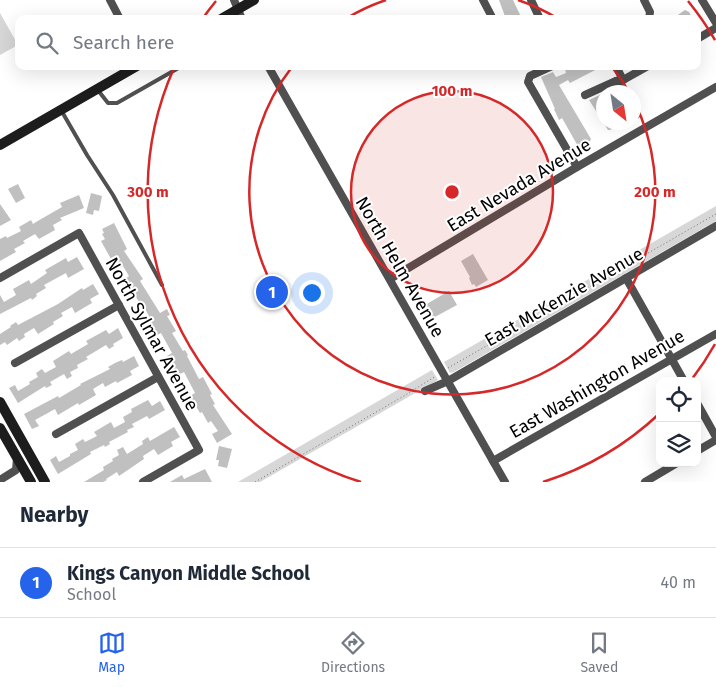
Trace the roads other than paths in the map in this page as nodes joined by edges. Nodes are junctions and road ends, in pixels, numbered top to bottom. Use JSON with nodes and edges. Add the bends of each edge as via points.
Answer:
{"nodes":[{"id":1,"x":110,"y":0,"type":"edge"},
{"id":2,"x":254,"y":0,"type":"edge"},
{"id":3,"x":483,"y":0,"type":"edge"},
{"id":4,"x":531,"y":0,"type":"edge"},
{"id":5,"x":644,"y":0,"type":"edge"},
{"id":6,"x":702,"y":0,"type":"edge"},
{"id":7,"x":238,"y":9,"type":"edge"},
{"id":8,"x":118,"y":15,"type":"edge"},
{"id":9,"x":491,"y":15,"type":"edge"},
{"id":10,"x":538,"y":15,"type":"edge"},
{"id":11,"x":650,"y":15,"type":"edge"},
{"id":12,"x":716,"y":23,"type":"edge"},
{"id":13,"x":716,"y":28,"type":"edge"},
{"id":14,"x":701,"y":37,"type":"edge"},
{"id":15,"x":130,"y":70,"type":"edge"},
{"id":16,"x":175,"y":70,"type":"edge"},
{"id":17,"x":270,"y":70,"type":"edge"},
{"id":18,"x":546,"y":70,"type":"edge"},
{"id":19,"x":617,"y":70,"type":"edge"},
{"id":20,"x":640,"y":70,"type":"edge"},
{"id":21,"x":620,"y":80,"type":"junction"},
{"id":22,"x":621,"y":85,"type":"edge"},
{"id":23,"x":716,"y":86,"type":"edge"},
{"id":24,"x":97,"y":89,"type":"junction"},
{"id":25,"x":585,"y":95,"type":"dead end"},
{"id":26,"x":61,"y":110,"type":"junction"},
{"id":27,"x":0,"y":145,"type":"edge"},
{"id":28,"x":577,"y":167,"type":"junction"},
{"id":29,"x":716,"y":226,"type":"edge"},
{"id":30,"x":0,"y":278,"type":"edge"},
{"id":31,"x":626,"y":278,"type":"junction"},
{"id":32,"x":390,"y":279,"type":"junction"},
{"id":33,"x":162,"y":285,"type":"dead end"},
{"id":34,"x":119,"y":305,"type":"junction"},
{"id":35,"x":716,"y":334,"type":"edge"},
{"id":36,"x":672,"y":359,"type":"junction"},
{"id":37,"x":15,"y":363,"type":"dead end"},
{"id":38,"x":158,"y":377,"type":"junction"},
{"id":39,"x":682,"y":377,"type":"edge"},
{"id":40,"x":448,"y":381,"type":"junction"},
{"id":41,"x":426,"y":391,"type":"dead end"},
{"id":42,"x":0,"y":402,"type":"edge"},
{"id":43,"x":701,"y":410,"type":"edge"},
{"id":44,"x":0,"y":428,"type":"edge"},
{"id":45,"x":56,"y":434,"type":"dead end"},
{"id":46,"x":716,"y":438,"type":"edge"},
{"id":47,"x":701,"y":448,"type":"edge"},
{"id":48,"x":17,"y":458,"type":"junction"},
{"id":49,"x":493,"y":461,"type":"junction"},
{"id":50,"x":670,"y":467,"type":"edge"},
{"id":51,"x":0,"y":480,"type":"edge"},
{"id":52,"x":29,"y":481,"type":"edge"},
{"id":53,"x":45,"y":482,"type":"edge"},
{"id":54,"x":143,"y":482,"type":"edge"},
{"id":55,"x":505,"y":482,"type":"edge"},
{"id":56,"x":645,"y":482,"type":"edge"}],
"edges":[{"from":1,"to":8,"type":"street"},
{"from":2,"to":7,"type":"main road"},
{"from":3,"to":9,"type":"street"},
{"from":4,"to":10,"type":"street"},
{"from":5,"to":11,"type":"street"},
{"from":6,"to":12,"type":"street"},
{"from":13,"to":14,"type":"street"},
{"from":15,"to":24,"type":"main road"},
{"from":16,"to":24,"type":"lane","via":[[116,103],[108,103]]},
{"from":17,"to":32,"type":"street","name":"North Helm Avenue"},
{"from":18,"to":28,"type":"street","via":[[530,76],[528,82]]},
{"from":19,"to":21,"type":"street"},
{"from":20,"to":21,"type":"street"},
{"from":21,"to":22,"type":"street"},
{"from":21,"to":25,"type":"street"},
{"from":23,"to":28,"type":"street","name":"East Nevada Avenue"},
{"from":24,"to":26,"type":"main road"},
{"from":26,"to":27,"type":"main road"},
{"from":26,"to":33,"type":"lane","via":[[113,195]]},
{"from":28,"to":32,"type":"street","name":"East Nevada Avenue"},
{"from":29,"to":31,"type":"street","name":"East McKenzie Avenue"},
{"from":30,"to":34,"type":"street","name":"North Sylmar Avenue","via":[[79,233]]},
{"from":31,"to":36,"type":"street"},
{"from":31,"to":40,"type":"street","name":"East McKenzie Avenue"},
{"from":32,"to":40,"type":"street","name":"North Helm Avenue"},
{"from":34,"to":37,"type":"street"},
{"from":34,"to":38,"type":"street","name":"North Sylmar Avenue"},
{"from":35,"to":36,"type":"street","name":"East Washington Avenue"},
{"from":36,"to":39,"type":"street"},
{"from":36,"to":49,"type":"street","name":"East Washington Avenue"},
{"from":38,"to":45,"type":"street"},
{"from":38,"to":54,"type":"street","name":"North Sylmar Avenue","via":[[199,450]]},
{"from":40,"to":41,"type":"street","name":"East McKenzie Avenue"},
{"from":40,"to":49,"type":"street","name":"North Helm Avenue"},
{"from":42,"to":53,"type":"main road"},
{"from":43,"to":46,"type":"street"},
{"from":44,"to":48,"type":"main road"},
{"from":46,"to":47,"type":"street"},
{"from":48,"to":51,"type":"street","via":[[16,470]]},
{"from":48,"to":52,"type":"main road"},
{"from":49,"to":55,"type":"street","name":"North Helm Avenue"},
{"from":50,"to":56,"type":"street"}]}
